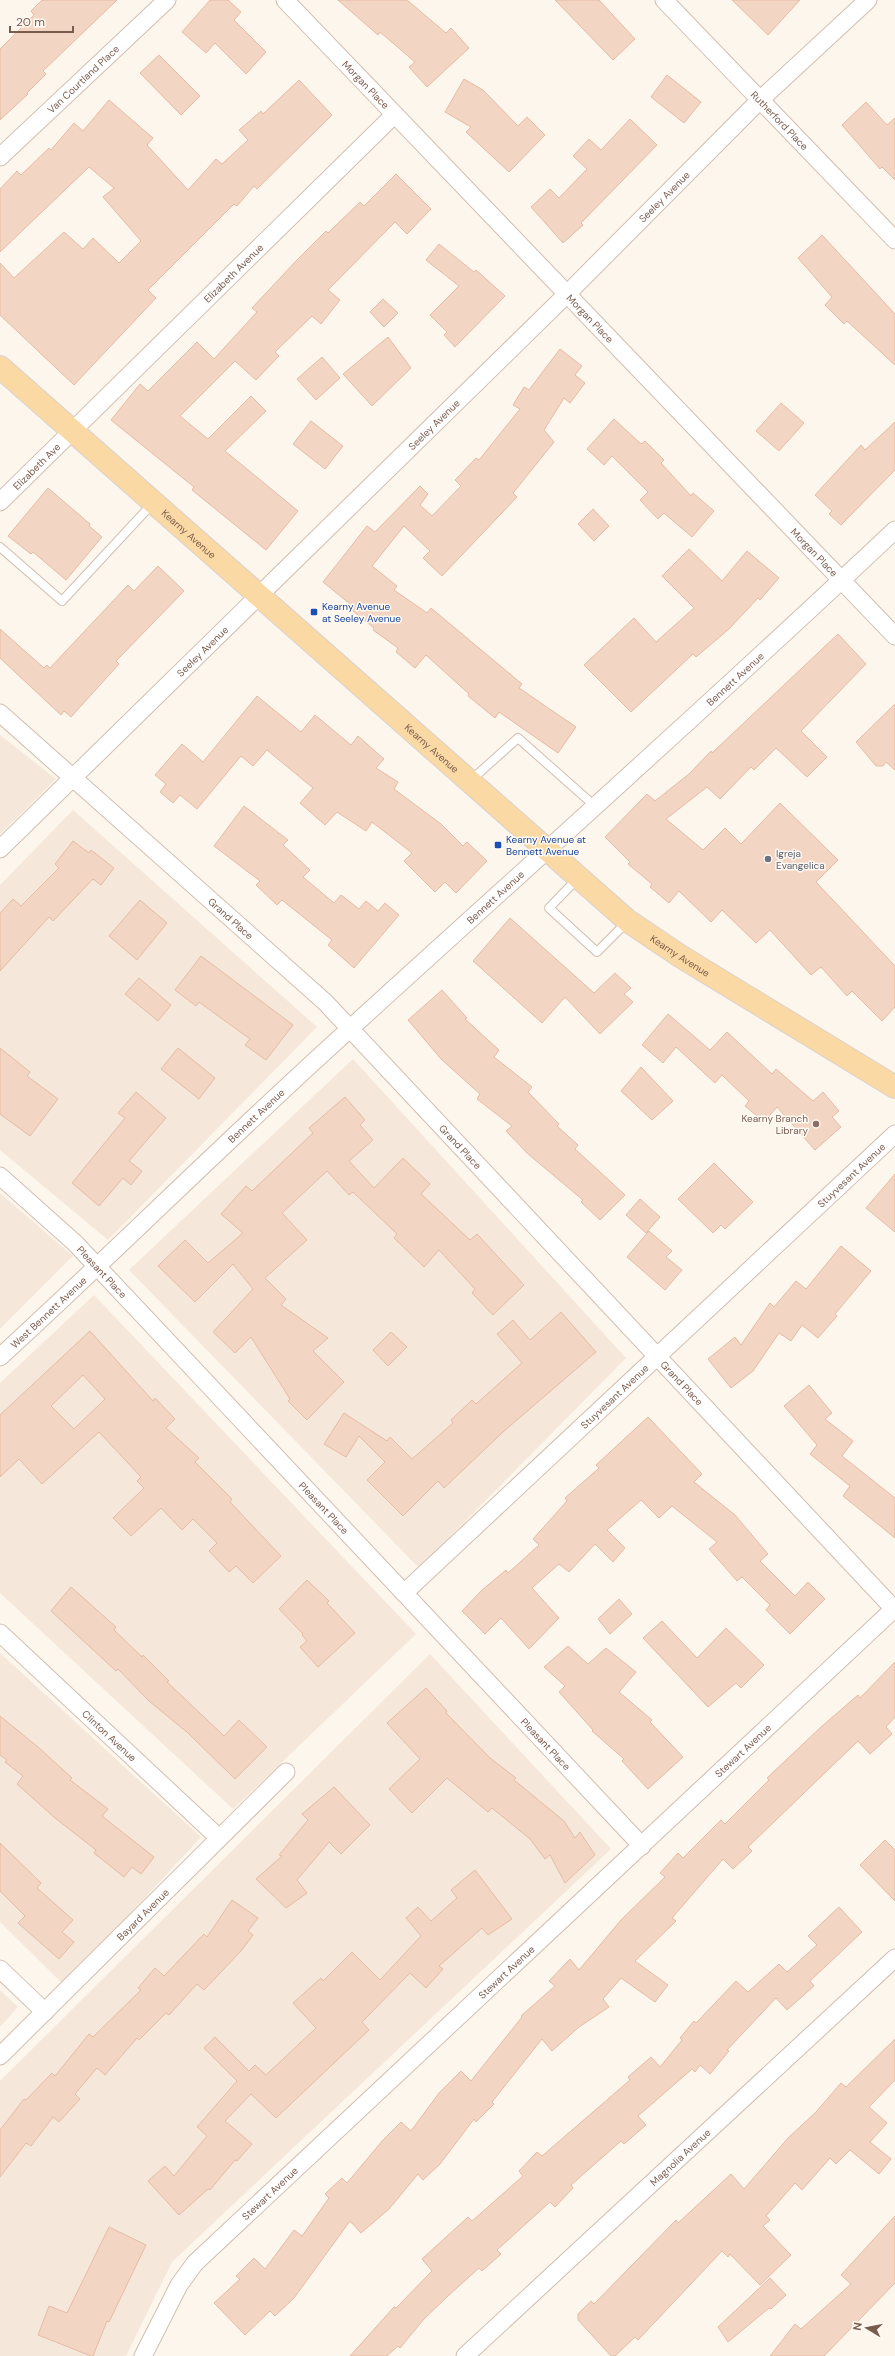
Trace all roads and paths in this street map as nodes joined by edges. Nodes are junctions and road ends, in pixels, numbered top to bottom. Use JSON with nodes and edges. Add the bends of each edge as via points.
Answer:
{"nodes":[{"id":1,"x":166,"y":0,"type":"edge"},
{"id":2,"x":284,"y":0,"type":"edge"},
{"id":3,"x":664,"y":0,"type":"edge"},
{"id":4,"x":868,"y":0,"type":"edge"},
{"id":5,"x":760,"y":100,"type":"junction"},
{"id":6,"x":394,"y":116,"type":"junction"},
{"id":7,"x":0,"y":157,"type":"edge"},
{"id":8,"x":895,"y":240,"type":"edge"},
{"id":9,"x":566,"y":295,"type":"junction"},
{"id":10,"x":0,"y":367,"type":"edge"},
{"id":11,"x":74,"y":431,"type":"junction"},
{"id":12,"x":0,"y":502,"type":"edge"},
{"id":13,"x":154,"y":502,"type":"junction"},
{"id":14,"x":895,"y":530,"type":"edge"},
{"id":15,"x":0,"y":547,"type":"edge"},
{"id":16,"x":842,"y":580,"type":"junction"},
{"id":17,"x":258,"y":597,"type":"junction"},
{"id":18,"x":895,"y":636,"type":"edge"},
{"id":19,"x":0,"y":713,"type":"edge"},
{"id":20,"x":72,"y":777,"type":"junction"},
{"id":21,"x":470,"y":781,"type":"junction"},
{"id":22,"x":596,"y":806,"type":"junction"},
{"id":23,"x":0,"y":849,"type":"edge"},
{"id":24,"x":548,"y":850,"type":"junction"},
{"id":25,"x":579,"y":877,"type":"junction"},
{"id":26,"x":628,"y":921,"type":"junction"},
{"id":27,"x":350,"y":1028,"type":"junction"},
{"id":28,"x":895,"y":1087,"type":"edge"},
{"id":29,"x":895,"y":1134,"type":"edge"},
{"id":30,"x":0,"y":1176,"type":"edge"},
{"id":31,"x":98,"y":1268,"type":"junction"},
{"id":32,"x":657,"y":1356,"type":"junction"},
{"id":33,"x":0,"y":1357,"type":"edge"},
{"id":34,"x":404,"y":1593,"type":"junction"},
{"id":35,"x":894,"y":1608,"type":"edge"},
{"id":36,"x":0,"y":1633,"type":"edge"},
{"id":37,"x":286,"y":1772,"type":"dead end"},
{"id":38,"x":219,"y":1838,"type":"junction"},
{"id":39,"x":642,"y":1846,"type":"junction"},
{"id":40,"x":895,"y":1958,"type":"edge"},
{"id":41,"x":0,"y":1969,"type":"edge"},
{"id":42,"x":45,"y":2012,"type":"junction"},
{"id":43,"x":0,"y":2056,"type":"edge"},
{"id":44,"x":143,"y":2356,"type":"edge"},
{"id":45,"x":465,"y":2356,"type":"edge"}],
"edges":[{"from":1,"to":7,"type":"street","name":"Van Courtland Place"},
{"from":2,"to":6,"type":"street","name":"Morgan Place"},
{"from":3,"to":5,"type":"street","name":"Rutherford Place"},
{"from":4,"to":5,"type":"street","name":"Seeley Avenue"},
{"from":5,"to":8,"type":"street","name":"Rutherford Place"},
{"from":5,"to":9,"type":"street","name":"Seeley Avenue"},
{"from":6,"to":9,"type":"street","name":"Morgan Place"},
{"from":6,"to":11,"type":"street","name":"Elizabeth Avenue"},
{"from":9,"to":16,"type":"street","name":"Morgan Place"},
{"from":9,"to":17,"type":"street","name":"Seeley Avenue"},
{"from":10,"to":11,"type":"main road","name":"Kearny Avenue"},
{"from":11,"to":12,"type":"street","name":"Elizabeth Ave"},
{"from":11,"to":13,"type":"main road","name":"Kearny Avenue"},
{"from":13,"to":15,"type":"lane","via":[[62,601]]},
{"from":13,"to":17,"type":"main road","name":"Kearny Avenue"},
{"from":14,"to":16,"type":"street","name":"Bennett Avenue"},
{"from":16,"to":18,"type":"street","name":"Morgan Place"},
{"from":16,"to":22,"type":"street","name":"Bennett Avenue"},
{"from":17,"to":20,"type":"street","name":"Seeley Avenue"},
{"from":17,"to":21,"type":"main road","name":"Kearny Avenue"},
{"from":19,"to":20,"type":"street","name":"Grand Place"},
{"from":20,"to":23,"type":"street","name":"Seeley Avenue"},
{"from":20,"to":27,"type":"street","name":"Grand Place","via":[[325,1002]]},
{"from":21,"to":22,"type":"lane","via":[[518,738]]},
{"from":21,"to":24,"type":"main road","name":"Kearny Avenue"},
{"from":22,"to":24,"type":"street","name":"Bennett Avenue"},
{"from":24,"to":25,"type":"main road","name":"Kearny Avenue"},
{"from":24,"to":27,"type":"street","name":"Bennett Avenue"},
{"from":25,"to":26,"type":"main road","name":"Kearny Avenue"},
{"from":25,"to":26,"type":"lane","via":[[549,908],[597,952]]},
{"from":26,"to":28,"type":"main road","name":"Kearny Avenue","via":[[680,956]]},
{"from":27,"to":31,"type":"street","name":"Bennett Avenue"},
{"from":27,"to":32,"type":"street","name":"Grand Place"},
{"from":29,"to":32,"type":"street","name":"Stuyvesant Avenue"},
{"from":30,"to":31,"type":"street","name":"Pleasant Place","via":[[75,1243]]},
{"from":31,"to":33,"type":"street","name":"West Bennett Avenue"},
{"from":31,"to":34,"type":"street","name":"Pleasant Place"},
{"from":32,"to":34,"type":"street","name":"Stuyvesant Avenue"},
{"from":32,"to":35,"type":"street","name":"Grand Place"},
{"from":34,"to":39,"type":"street","name":"Pleasant Place"},
{"from":35,"to":39,"type":"street","name":"Stewart Avenue"},
{"from":36,"to":38,"type":"street","name":"Clinton Avenue"},
{"from":37,"to":38,"type":"street","name":"Bayard Avenue"},
{"from":38,"to":42,"type":"street","name":"Bayard Avenue"},
{"from":39,"to":44,"type":"street","name":"Stewart Avenue","via":[[195,2262],[179,2285]]},
{"from":40,"to":45,"type":"street","name":"Magnolia Avenue"},
{"from":41,"to":42,"type":"street"},
{"from":42,"to":43,"type":"street","name":"Bayard Avenue"}]}
